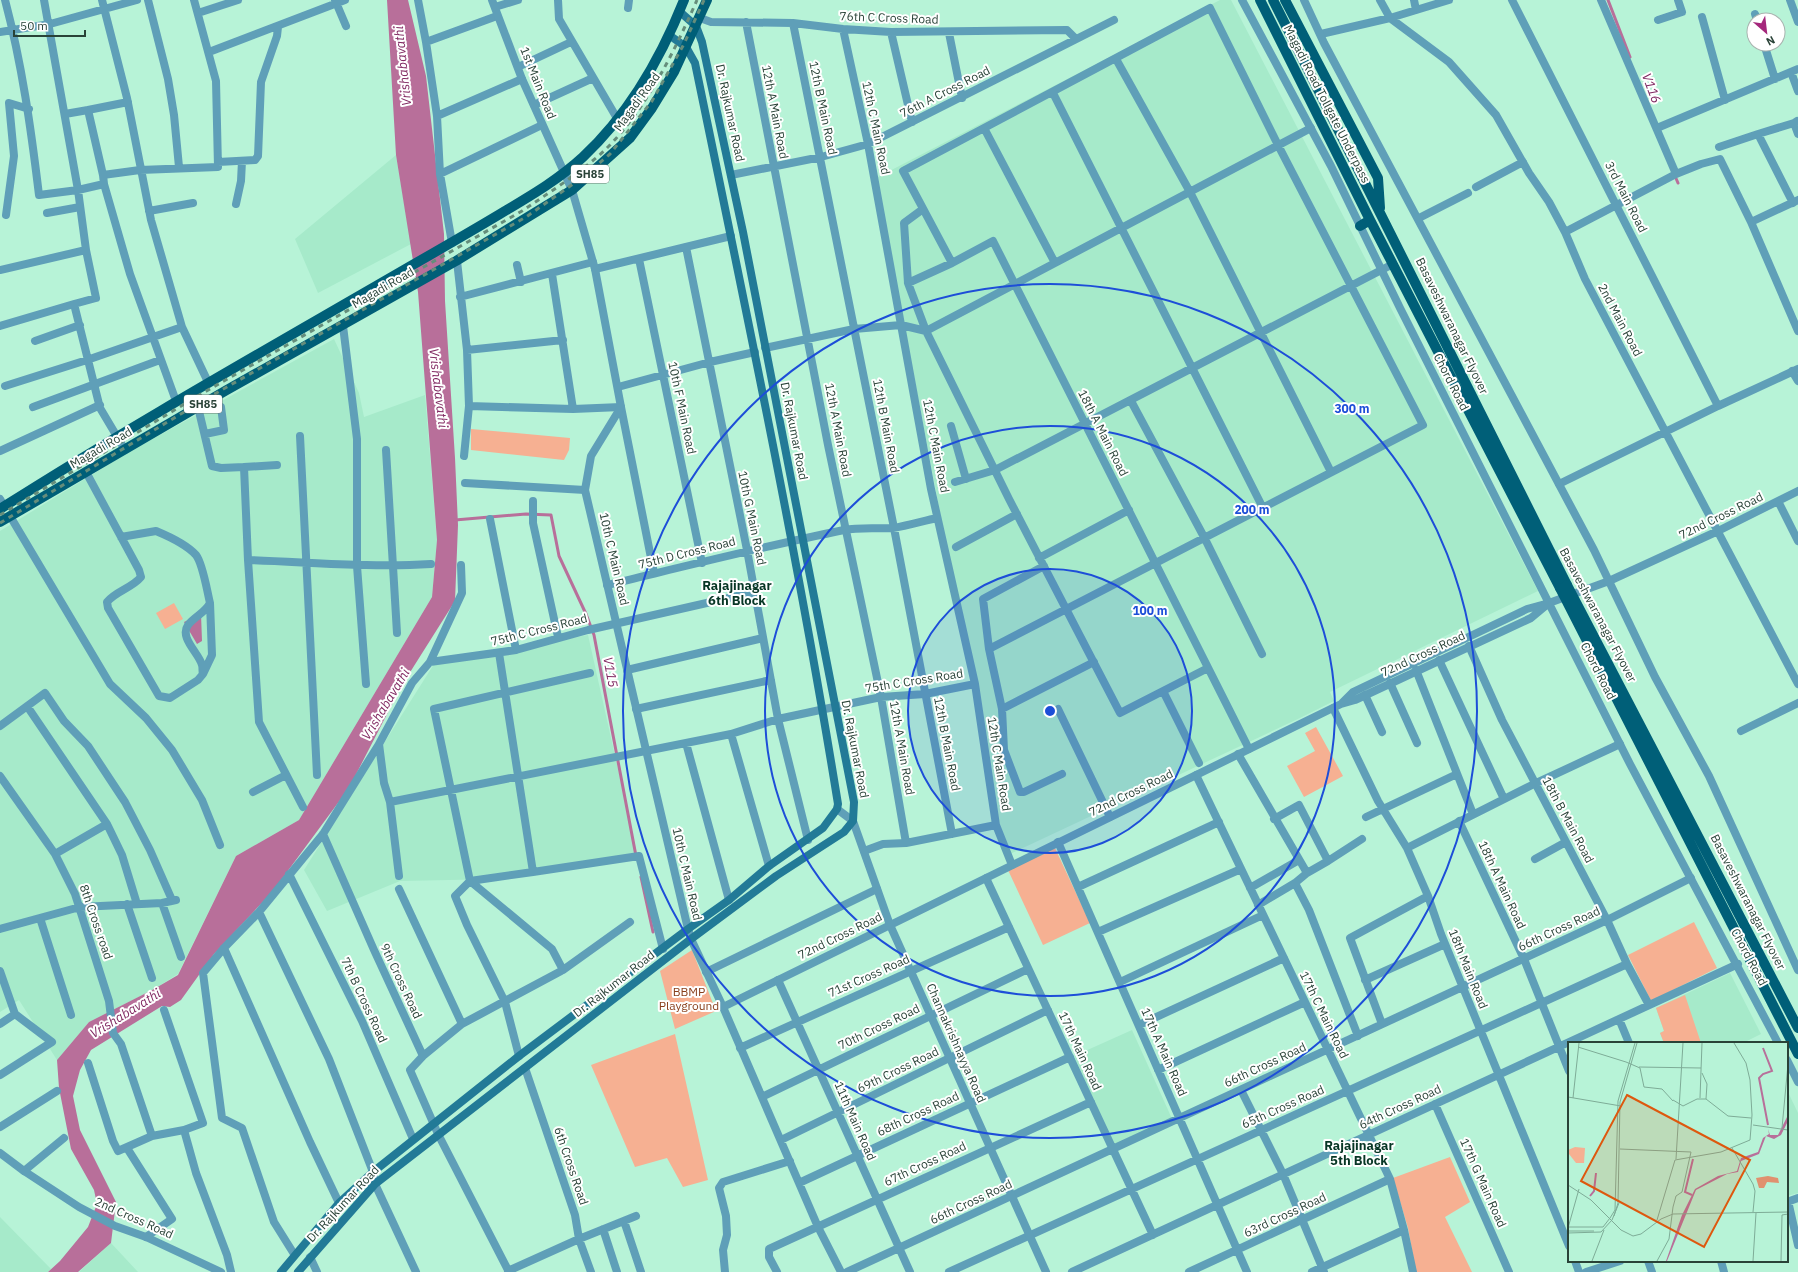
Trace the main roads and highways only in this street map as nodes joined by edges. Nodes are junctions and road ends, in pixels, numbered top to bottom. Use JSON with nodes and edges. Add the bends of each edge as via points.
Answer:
{"nodes":[{"id":1,"x":684,"y":0,"type":"edge"},
{"id":2,"x":706,"y":0,"type":"edge"},
{"id":3,"x":1260,"y":0,"type":"edge"},
{"id":4,"x":1273,"y":0,"type":"edge"},
{"id":5,"x":1285,"y":0,"type":"edge"},
{"id":6,"x":679,"y":11,"type":"junction"},
{"id":7,"x":698,"y":22,"type":"junction"},
{"id":8,"x":669,"y":35,"type":"junction"},
{"id":9,"x":686,"y":47,"type":"junction"},
{"id":10,"x":1380,"y":212,"type":"junction"},
{"id":11,"x":1370,"y":220,"type":"junction"},
{"id":12,"x":1360,"y":226,"type":"road end"},
{"id":13,"x":447,"y":245,"type":"junction"},
{"id":14,"x":454,"y":263,"type":"junction"},
{"id":15,"x":1,"y":505,"type":"edge"},
{"id":16,"x":0,"y":522,"type":"edge"},
{"id":17,"x":1564,"y":586,"type":"junction"},
{"id":18,"x":1798,"y":1028,"type":"edge"},
{"id":19,"x":1798,"y":1054,"type":"edge"},
{"id":20,"x":281,"y":1272,"type":"edge"},
{"id":21,"x":298,"y":1272,"type":"edge"}],
"edges":[{"from":1,"to":6,"type":"main road","name":"Magadi Road","number":"SH85"},
{"from":2,"to":7,"type":"main road","name":"Magadi Road","number":"SH85"},
{"from":3,"to":11,"type":"main road","name":"Magadi Road Tollgate Underpass"},
{"from":4,"to":10,"type":"main road","name":"Magadi Road Tollgate Underpass"},
{"from":5,"to":10,"type":"main road","via":[[1378,178]]},
{"from":6,"to":7,"type":"main road"},
{"from":6,"to":8,"type":"main road","name":"Magadi Road","number":"SH85"},
{"from":7,"to":9,"type":"main road","name":"Magadi Road","number":"SH85"},
{"from":7,"to":21,"type":"main road","name":"Dr. Rajkumar Road","via":[[803,539],[854,802],[853,821],[844,832],[776,876],[691,939],[375,1184]]},
{"from":8,"to":9,"type":"main road"},
{"from":8,"to":13,"type":"main road","name":"Magadi Road","number":"SH85","via":[[635,96],[618,120],[584,156],[552,183]]},
{"from":9,"to":14,"type":"main road","name":"Magadi Road","number":"SH85","via":[[652,108],[630,138],[572,190]]},
{"from":9,"to":20,"type":"main road","name":"Dr. Rajkumar Road","via":[[695,63],[755,352],[823,709],[837,809],[823,828],[808,840],[769,866],[729,900],[519,1056],[373,1172],[339,1203]]},
{"from":10,"to":17,"type":"main road","name":"Basaveshwaranagar Flyover"},
{"from":11,"to":12,"type":"main road"},
{"from":11,"to":17,"type":"main road","name":"Basaveshwaranagar Flyover"},
{"from":13,"to":14,"type":"main road"},
{"from":13,"to":15,"type":"main road","name":"Magadi Road","number":"SH85","via":[[208,382]]},
{"from":14,"to":16,"type":"main road","name":"Magadi Road","number":"SH85"},
{"from":17,"to":18,"type":"main road","name":"Basaveshwaranagar Flyover","bridge":true},
{"from":17,"to":19,"type":"main road","name":"Basaveshwaranagar Flyover","bridge":true}]}
